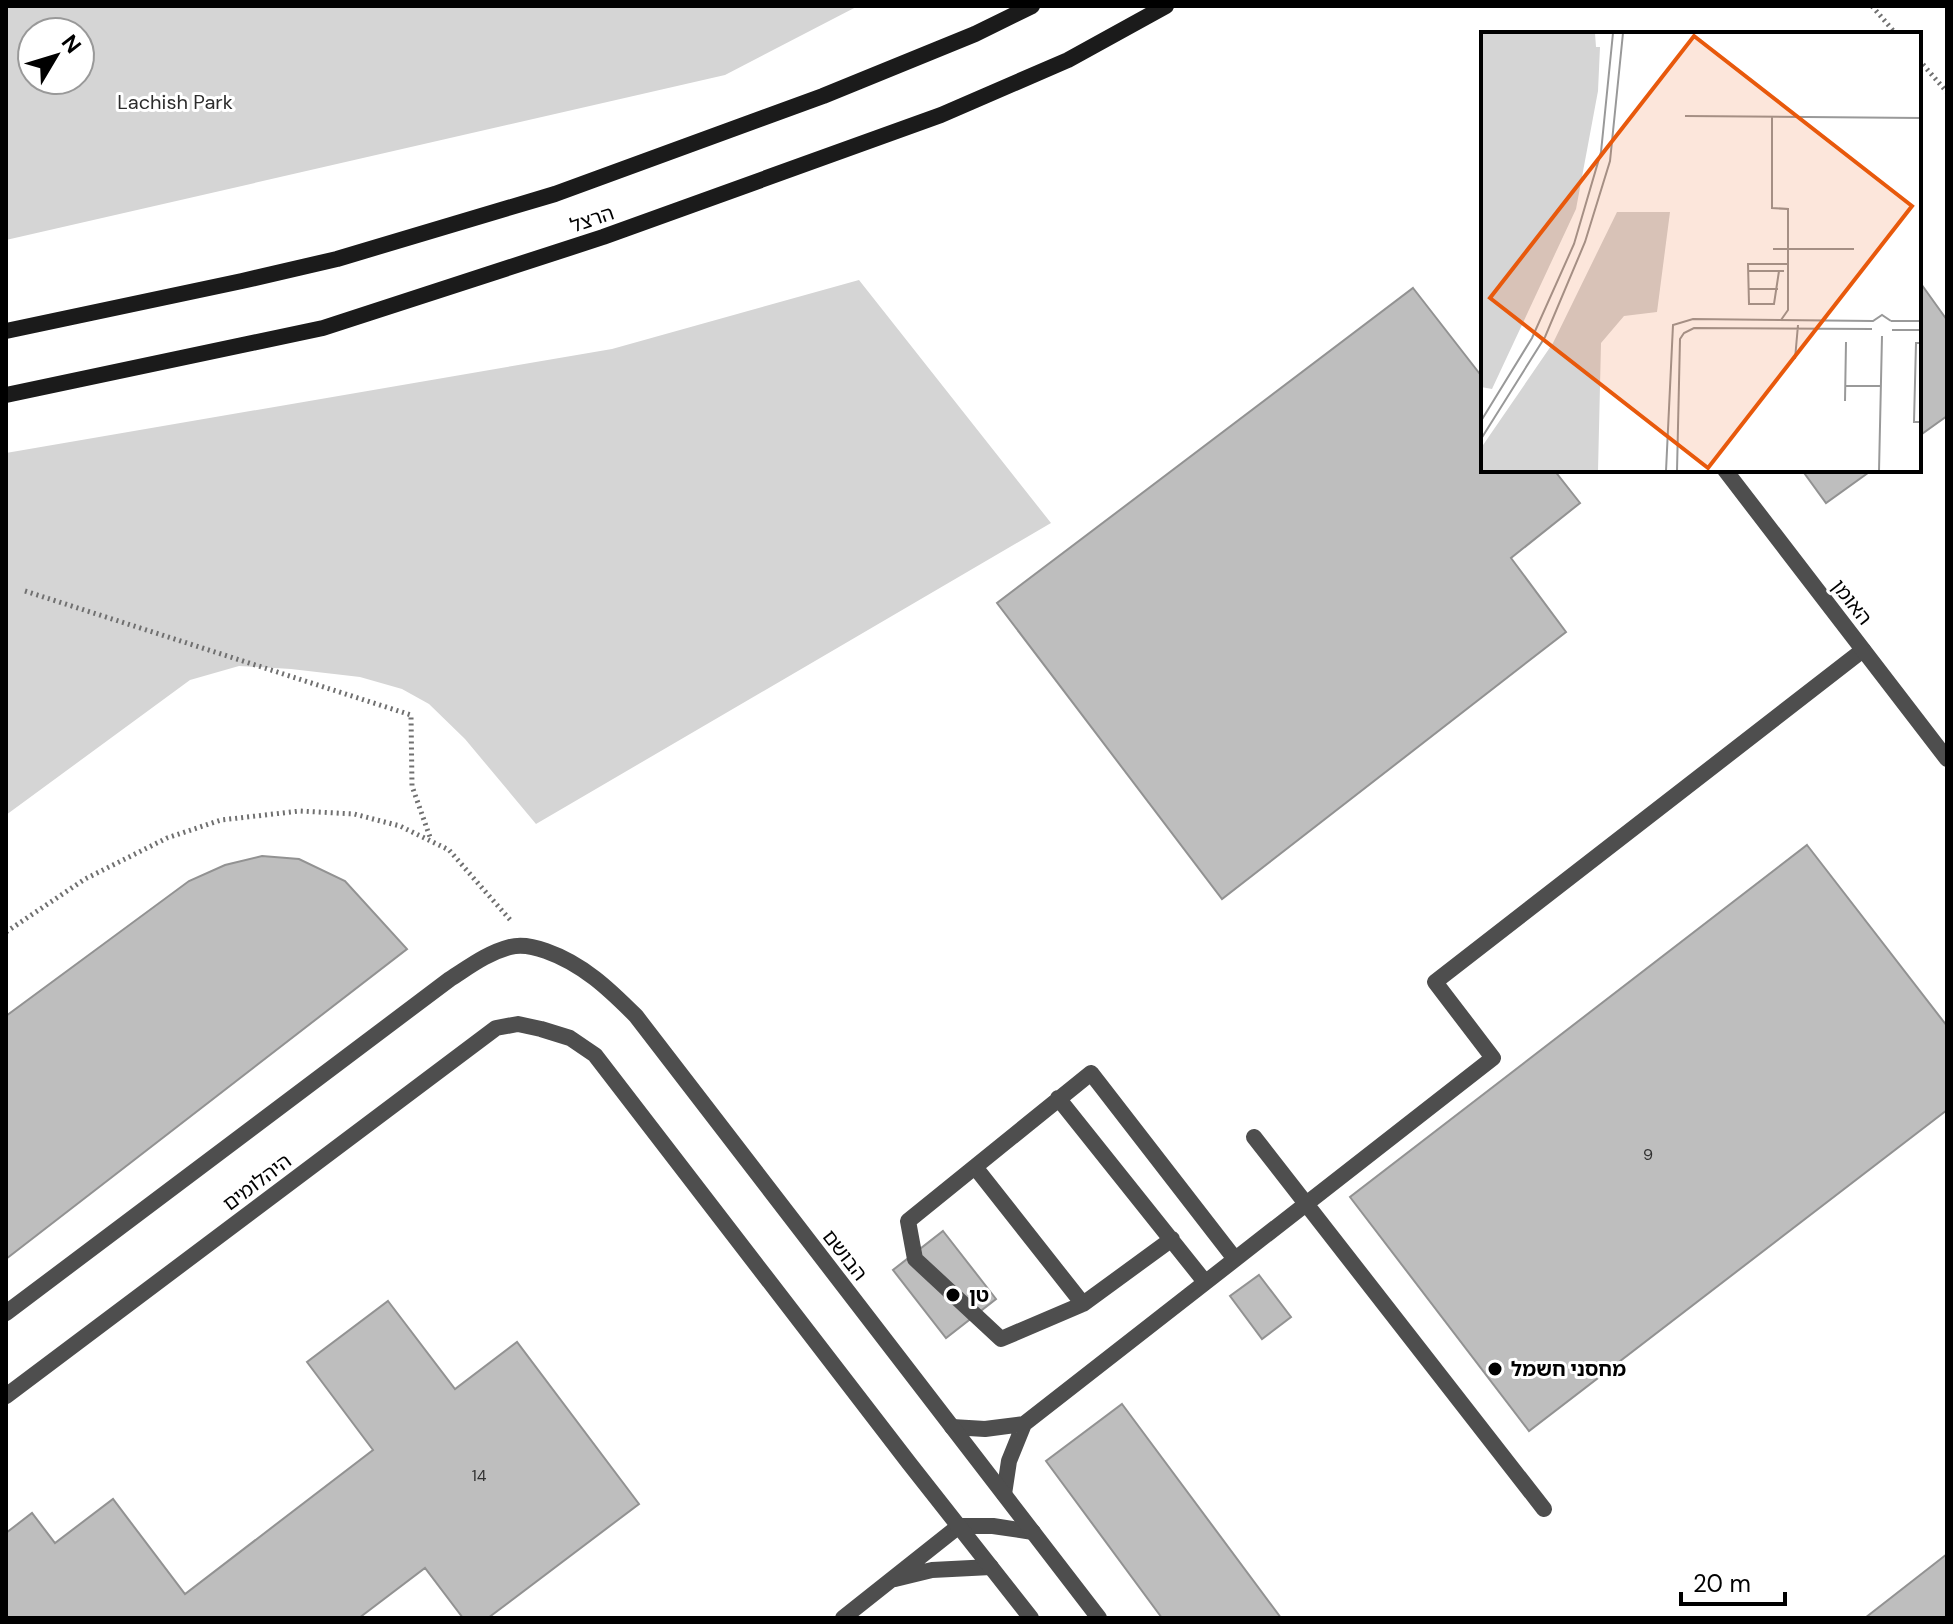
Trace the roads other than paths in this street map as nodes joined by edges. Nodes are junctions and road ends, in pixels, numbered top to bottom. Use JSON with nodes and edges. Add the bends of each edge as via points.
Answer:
{"nodes":[{"id":1,"x":1032,"y":6,"type":"edge"},
{"id":2,"x":1166,"y":6,"type":"edge"},
{"id":3,"x":6,"y":331,"type":"edge"},
{"id":4,"x":6,"y":395,"type":"edge"},
{"id":5,"x":1727,"y":472,"type":"edge"},
{"id":6,"x":1863,"y":650,"type":"junction"},
{"id":7,"x":1947,"y":759,"type":"edge"},
{"id":8,"x":1058,"y":1098,"type":"junction"},
{"id":9,"x":1254,"y":1137,"type":"dead end"},
{"id":10,"x":975,"y":1167,"type":"junction"},
{"id":11,"x":1305,"y":1204,"type":"junction"},
{"id":12,"x":1172,"y":1239,"type":"junction"},
{"id":13,"x":1235,"y":1259,"type":"junction"},
{"id":14,"x":1205,"y":1282,"type":"junction"},
{"id":15,"x":1083,"y":1304,"type":"junction"},
{"id":16,"x":6,"y":1313,"type":"edge"},
{"id":17,"x":6,"y":1396,"type":"edge"},
{"id":18,"x":1024,"y":1424,"type":"junction"},
{"id":19,"x":952,"y":1427,"type":"junction"},
{"id":20,"x":1004,"y":1494,"type":"junction"},
{"id":21,"x":1544,"y":1509,"type":"dead end"},
{"id":22,"x":959,"y":1526,"type":"junction"},
{"id":23,"x":1033,"y":1532,"type":"junction"},
{"id":24,"x":991,"y":1567,"type":"junction"},
{"id":25,"x":889,"y":1581,"type":"junction"},
{"id":26,"x":843,"y":1618,"type":"edge"},
{"id":27,"x":1031,"y":1618,"type":"edge"},
{"id":28,"x":1099,"y":1618,"type":"edge"}],
"edges":[{"from":1,"to":3,"type":"main road","name":"הרצל","via":[[823,96],[555,194],[337,259]]},
{"from":2,"to":4,"type":"main road","name":"הרצל","via":[[1068,60],[941,115],[603,237],[323,328]]},
{"from":5,"to":6,"type":"street","name":"האומן"},
{"from":6,"to":7,"type":"street","name":"האומן"},
{"from":6,"to":11,"type":"street","via":[[1435,982],[1493,1058]]},
{"from":8,"to":10,"type":"street"},
{"from":8,"to":12,"type":"street"},
{"from":8,"to":13,"type":"street","via":[[1091,1073]]},
{"from":9,"to":11,"type":"street"},
{"from":10,"to":15,"type":"street"},
{"from":10,"to":15,"type":"street","via":[[908,1221],[915,1259],[1001,1339]]},
{"from":11,"to":13,"type":"street"},
{"from":11,"to":21,"type":"street"},
{"from":12,"to":14,"type":"street"},
{"from":12,"to":15,"type":"street"},
{"from":13,"to":14,"type":"street"},
{"from":14,"to":18,"type":"street"},
{"from":16,"to":19,"type":"street","name":"הבושם","via":[[450,979],[512,946],[533,947],[584,969],[636,1016]]},
{"from":17,"to":22,"type":"street","name":"היהלומים","via":[[496,1028],[518,1024],[570,1038],[595,1055]]},
{"from":18,"to":19,"type":"street"},
{"from":18,"to":20,"type":"street","via":[[1009,1461]]},
{"from":19,"to":20,"type":"street","name":"הבושם"},
{"from":20,"to":23,"type":"street","name":"הבושם"},
{"from":22,"to":23,"type":"street"},
{"from":22,"to":24,"type":"street"},
{"from":22,"to":25,"type":"street"},
{"from":23,"to":28,"type":"street","name":"הבושם"},
{"from":24,"to":25,"type":"street","via":[[932,1570]]},
{"from":24,"to":27,"type":"street"},
{"from":25,"to":26,"type":"street"}]}
